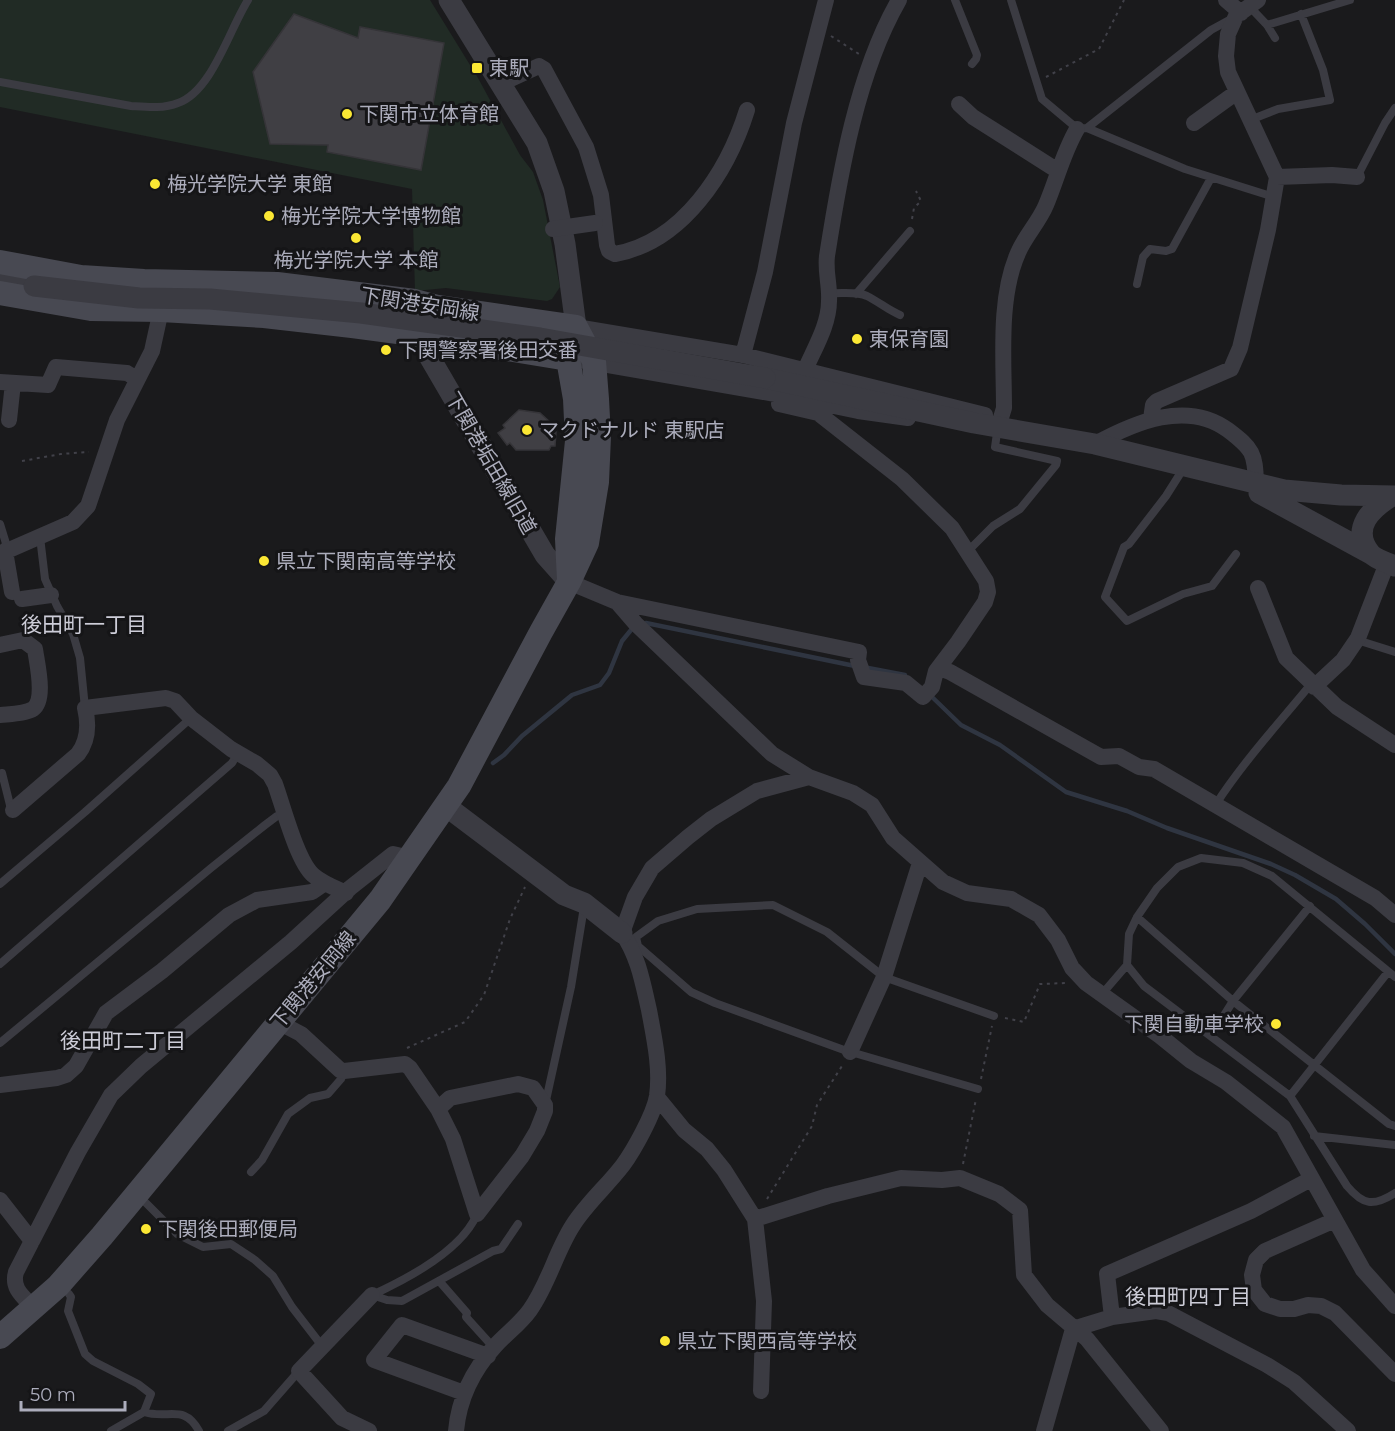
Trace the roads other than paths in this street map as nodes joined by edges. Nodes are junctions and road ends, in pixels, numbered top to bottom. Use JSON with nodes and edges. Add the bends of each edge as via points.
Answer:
{"nodes":[{"id":1,"x":248,"y":0,"type":"edge"},
{"id":2,"x":449,"y":0,"type":"edge"},
{"id":3,"x":826,"y":0,"type":"edge"},
{"id":4,"x":899,"y":0,"type":"edge"},
{"id":5,"x":955,"y":0,"type":"edge"},
{"id":6,"x":1011,"y":0,"type":"edge"},
{"id":7,"x":1226,"y":0,"type":"edge"},
{"id":8,"x":1350,"y":0,"type":"edge"},
{"id":9,"x":1246,"y":9,"type":"edge"},
{"id":10,"x":1302,"y":14,"type":"junction"},
{"id":11,"x":1267,"y":25,"type":"junction"},
{"id":12,"x":1275,"y":38,"type":"dead end"},
{"id":13,"x":972,"y":64,"type":"dead end"},
{"id":14,"x":0,"y":82,"type":"edge"},
{"id":15,"x":502,"y":84,"type":"junction"},
{"id":16,"x":1237,"y":92,"type":"junction"},
{"id":17,"x":959,"y":104,"type":"dead end"},
{"id":18,"x":1395,"y":108,"type":"edge"},
{"id":19,"x":747,"y":110,"type":"dead end"},
{"id":20,"x":1250,"y":120,"type":"junction"},
{"id":21,"x":1194,"y":123,"type":"dead end"},
{"id":22,"x":1082,"y":128,"type":"junction"},
{"id":23,"x":1058,"y":171,"type":"junction"},
{"id":24,"x":1277,"y":177,"type":"junction"},
{"id":25,"x":1357,"y":177,"type":"joint"},
{"id":26,"x":1211,"y":178,"type":"junction"},
{"id":27,"x":1274,"y":197,"type":"junction"},
{"id":28,"x":601,"y":222,"type":"junction"},
{"id":29,"x":553,"y":229,"type":"dead end"},
{"id":30,"x":910,"y":231,"type":"road end"},
{"id":31,"x":0,"y":262,"type":"edge"},
{"id":32,"x":0,"y":279,"type":"edge"},
{"id":33,"x":1137,"y":284,"type":"dead end"},
{"id":34,"x":0,"y":293,"type":"edge"},
{"id":35,"x":829,"y":294,"type":"junction"},
{"id":36,"x":856,"y":294,"type":"junction"},
{"id":37,"x":161,"y":310,"type":"junction"},
{"id":38,"x":900,"y":315,"type":"dead end"},
{"id":39,"x":576,"y":327,"type":"junction"},
{"id":40,"x":428,"y":336,"type":"junction"},
{"id":41,"x":743,"y":355,"type":"junction"},
{"id":42,"x":568,"y":359,"type":"junction"},
{"id":43,"x":594,"y":362,"type":"junction"},
{"id":44,"x":805,"y":370,"type":"junction"},
{"id":45,"x":137,"y":379,"type":"junction"},
{"id":46,"x":6,"y":382,"type":"edge"},
{"id":47,"x":781,"y":395,"type":"junction"},
{"id":48,"x":1151,"y":419,"type":"junction"},
{"id":49,"x":9,"y":420,"type":"dead end"},
{"id":50,"x":999,"y":427,"type":"junction"},
{"id":51,"x":1048,"y":436,"type":"junction"},
{"id":52,"x":1095,"y":444,"type":"junction"},
{"id":53,"x":1185,"y":465,"type":"junction"},
{"id":54,"x":1231,"y":478,"type":"junction"},
{"id":55,"x":1256,"y":483,"type":"junction"},
{"id":56,"x":1394,"y":496,"type":"edge"},
{"id":57,"x":0,"y":524,"type":"edge"},
{"id":58,"x":40,"y":537,"type":"junction"},
{"id":59,"x":968,"y":551,"type":"junction"},
{"id":60,"x":5,"y":552,"type":"edge"},
{"id":61,"x":1236,"y":554,"type":"dead end"},
{"id":62,"x":1385,"y":561,"type":"edge"},
{"id":63,"x":569,"y":582,"type":"junction"},
{"id":64,"x":1258,"y":588,"type":"dead end"},
{"id":65,"x":51,"y":595,"type":"junction"},
{"id":66,"x":616,"y":602,"type":"junction"},
{"id":67,"x":1357,"y":640,"type":"junction"},
{"id":68,"x":0,"y":645,"type":"edge"},
{"id":69,"x":1395,"y":652,"type":"edge"},
{"id":70,"x":939,"y":668,"type":"junction"},
{"id":71,"x":1313,"y":686,"type":"junction"},
{"id":72,"x":85,"y":708,"type":"junction"},
{"id":73,"x":0,"y":715,"type":"edge"},
{"id":74,"x":191,"y":718,"type":"junction"},
{"id":75,"x":1395,"y":745,"type":"edge"},
{"id":76,"x":238,"y":753,"type":"junction"},
{"id":77,"x":1139,"y":767,"type":"junction"},
{"id":78,"x":2,"y":773,"type":"dead end"},
{"id":79,"x":809,"y":777,"type":"junction"},
{"id":80,"x":1216,"y":804,"type":"junction"},
{"id":81,"x":446,"y":806,"type":"junction"},
{"id":82,"x":14,"y":810,"type":"joint"},
{"id":83,"x":286,"y":813,"type":"junction"},
{"id":84,"x":1276,"y":840,"type":"junction"},
{"id":85,"x":410,"y":858,"type":"junction"},
{"id":86,"x":920,"y":863,"type":"junction"},
{"id":87,"x":325,"y":883,"type":"junction"},
{"id":88,"x":0,"y":884,"type":"edge"},
{"id":89,"x":346,"y":893,"type":"junction"},
{"id":90,"x":584,"y":903,"type":"junction"},
{"id":91,"x":1310,"y":906,"type":"junction"},
{"id":92,"x":1395,"y":915,"type":"edge"},
{"id":93,"x":1137,"y":917,"type":"junction"},
{"id":94,"x":622,"y":933,"type":"junction"},
{"id":95,"x":0,"y":964,"type":"edge"},
{"id":96,"x":1126,"y":965,"type":"junction"},
{"id":97,"x":1392,"y":974,"type":"edge"},
{"id":98,"x":884,"y":976,"type":"junction"},
{"id":99,"x":1102,"y":994,"type":"junction"},
{"id":100,"x":1233,"y":1001,"type":"junction"},
{"id":101,"x":994,"y":1016,"type":"road end"},
{"id":102,"x":278,"y":1022,"type":"junction"},
{"id":103,"x":1211,"y":1036,"type":"junction"},
{"id":104,"x":0,"y":1043,"type":"edge"},
{"id":105,"x":850,"y":1052,"type":"junction"},
{"id":106,"x":1315,"y":1065,"type":"junction"},
{"id":107,"x":344,"y":1071,"type":"junction"},
{"id":108,"x":0,"y":1085,"type":"edge"},
{"id":109,"x":978,"y":1089,"type":"road end"},
{"id":110,"x":1290,"y":1096,"type":"junction"},
{"id":111,"x":657,"y":1097,"type":"junction"},
{"id":112,"x":545,"y":1105,"type":"junction"},
{"id":113,"x":438,"y":1109,"type":"junction"},
{"id":114,"x":1395,"y":1126,"type":"edge"},
{"id":115,"x":1314,"y":1136,"type":"junction"},
{"id":116,"x":1395,"y":1145,"type":"edge"},
{"id":117,"x":250,"y":1172,"type":"dead end"},
{"id":118,"x":1311,"y":1179,"type":"junction"},
{"id":119,"x":1395,"y":1193,"type":"edge"},
{"id":120,"x":0,"y":1200,"type":"edge"},
{"id":121,"x":146,"y":1203,"type":"dead end"},
{"id":122,"x":477,"y":1214,"type":"junction"},
{"id":123,"x":755,"y":1219,"type":"junction"},
{"id":124,"x":1335,"y":1220,"type":"junction"},
{"id":125,"x":518,"y":1224,"type":"dead end"},
{"id":126,"x":32,"y":1241,"type":"junction"},
{"id":127,"x":440,"y":1282,"type":"junction"},
{"id":128,"x":69,"y":1294,"type":"dead end"},
{"id":129,"x":372,"y":1295,"type":"junction"},
{"id":130,"x":1395,"y":1306,"type":"edge"},
{"id":131,"x":34,"y":1308,"type":"junction"},
{"id":132,"x":1112,"y":1317,"type":"junction"},
{"id":133,"x":1073,"y":1329,"type":"junction"},
{"id":134,"x":0,"y":1337,"type":"edge"},
{"id":135,"x":322,"y":1346,"type":"junction"},
{"id":136,"x":491,"y":1352,"type":"junction"},
{"id":137,"x":299,"y":1371,"type":"junction"},
{"id":138,"x":1395,"y":1374,"type":"edge"},
{"id":139,"x":761,"y":1390,"type":"dead end"},
{"id":140,"x":464,"y":1393,"type":"junction"},
{"id":141,"x":144,"y":1412,"type":"junction"},
{"id":142,"x":354,"y":1428,"type":"edge"},
{"id":143,"x":111,"y":1431,"type":"edge"},
{"id":144,"x":199,"y":1431,"type":"edge"},
{"id":145,"x":228,"y":1431,"type":"edge"},
{"id":146,"x":456,"y":1431,"type":"edge"},
{"id":147,"x":1044,"y":1431,"type":"edge"},
{"id":148,"x":1161,"y":1431,"type":"edge"},
{"id":149,"x":1348,"y":1431,"type":"edge"}],
"edges":[{"from":1,"to":14,"type":"lane","via":[[211,74],[200,89],[177,104],[131,106]]},
{"from":2,"to":15,"type":"street"},
{"from":3,"to":41,"type":"street","via":[[794,123],[765,272]]},
{"from":4,"to":35,"type":"street","via":[[884,29],[853,128],[825,267]]},
{"from":5,"to":13,"type":"lane","via":[[976,55]]},
{"from":6,"to":22,"type":"lane","via":[[1042,99]]},
{"from":7,"to":9,"type":"street"},
{"from":8,"to":10,"type":"lane"},
{"from":9,"to":11,"type":"lane"},
{"from":9,"to":16,"type":"street","via":[[1228,34],[1228,72]]},
{"from":9,"to":22,"type":"lane"},
{"from":10,"to":11,"type":"lane"},
{"from":10,"to":20,"type":"lane","via":[[1330,100]]},
{"from":11,"to":12,"type":"lane"},
{"from":15,"to":28,"type":"street","via":[[539,66],[544,69],[586,147],[601,195]]},
{"from":15,"to":39,"type":"street","via":[[537,143],[554,190]]},
{"from":16,"to":20,"type":"street"},
{"from":16,"to":21,"type":"street"},
{"from":17,"to":23,"type":"street","via":[[972,117]]},
{"from":18,"to":25,"type":"lane"},
{"from":19,"to":28,"type":"street","via":[[738,136],[715,177],[696,204],[669,230],[646,244],[615,254],[609,250]]},
{"from":20,"to":24,"type":"street"},
{"from":22,"to":23,"type":"street","via":[[1067,145]]},
{"from":22,"to":26,"type":"lane"},
{"from":23,"to":50,"type":"street","via":[[1011,277],[1005,317],[1004,408]]},
{"from":24,"to":25,"type":"street"},
{"from":24,"to":27,"type":"street"},
{"from":26,"to":27,"type":"lane"},
{"from":26,"to":33,"type":"lane","via":[[1172,249],[1150,249],[1143,256]]},
{"from":27,"to":48,"type":"street","via":[[1240,348],[1231,369],[1157,401]]},
{"from":28,"to":29,"type":"street","bridge":true},
{"from":30,"to":36,"type":"lane"},
{"from":31,"to":39,"type":"main road","name":"下関港安岡線","via":[[81,277],[277,284]]},
{"from":32,"to":51,"type":"street","bridge":true,"via":[[127,297],[210,299],[361,313],[540,338],[765,378]]},
{"from":34,"to":37,"type":"main road","name":"下関港安岡線","via":[[91,309]]},
{"from":35,"to":36,"type":"lane"},
{"from":35,"to":44,"type":"street","via":[[827,316]]},
{"from":36,"to":38,"type":"lane"},
{"from":37,"to":40,"type":"main road","name":"下関港安岡線","via":[[264,316]]},
{"from":37,"to":45,"type":"street","via":[[152,351]]},
{"from":39,"to":41,"type":"street"},
{"from":39,"to":42,"type":"street"},
{"from":39,"to":43,"type":"main road","name":"下関港安岡線"},
{"from":40,"to":42,"type":"main road","name":"下関港安岡線"},
{"from":40,"to":63,"type":"street","name":"下関港垢田線旧道","via":[[430,358],[545,555]]},
{"from":41,"to":44,"type":"street"},
{"from":42,"to":43,"type":"street"},
{"from":42,"to":63,"type":"main road","via":[[576,399],[577,441],[567,538]]},
{"from":43,"to":47,"type":"street"},
{"from":43,"to":63,"type":"main road","name":"下関港安岡線","via":[[599,437],[597,482],[587,543]]},
{"from":44,"to":50,"type":"street","via":[[987,416]]},
{"from":45,"to":46,"type":"street","via":[[127,373],[56,367],[48,385]]},
{"from":45,"to":58,"type":"street","via":[[117,420],[83,514]]},
{"from":46,"to":49,"type":"street"},
{"from":47,"to":50,"type":"street","via":[[858,411]]},
{"from":47,"to":59,"type":"street","via":[[779,404],[818,413],[902,479],[943,518]]},
{"from":48,"to":52,"type":"street"},
{"from":48,"to":55,"type":"street","via":[[1186,415],[1221,425],[1250,448]]},
{"from":50,"to":51,"type":"street"},
{"from":50,"to":59,"type":"lane","via":[[995,447],[1057,461],[1020,509],[993,526]]},
{"from":51,"to":52,"type":"street"},
{"from":52,"to":53,"type":"street"},
{"from":53,"to":54,"type":"street"},
{"from":53,"to":61,"type":"lane","via":[[1166,496],[1124,547],[1105,597],[1127,621],[1183,594],[1212,586]]},
{"from":54,"to":55,"type":"street"},
{"from":54,"to":62,"type":"street"},
{"from":55,"to":56,"type":"street","via":[[1284,490]]},
{"from":56,"to":62,"type":"street","via":[[1377,504],[1363,530],[1364,540]]},
{"from":57,"to":60,"type":"lane"},
{"from":58,"to":60,"type":"street"},
{"from":58,"to":65,"type":"lane"},
{"from":59,"to":70,"type":"street","via":[[986,581],[988,592]]},
{"from":60,"to":65,"type":"street","via":[[17,596]]},
{"from":62,"to":67,"type":"street"},
{"from":63,"to":66,"type":"street"},
{"from":63,"to":81,"type":"main road","name":"下関港安岡線"},
{"from":64,"to":71,"type":"street","via":[[1286,658]]},
{"from":65,"to":72,"type":"lane","via":[[73,634],[80,658]]},
{"from":66,"to":70,"type":"street","via":[[859,652],[861,668],[906,683],[923,697]]},
{"from":66,"to":79,"type":"street","via":[[772,754]]},
{"from":67,"to":69,"type":"lane"},
{"from":67,"to":71,"type":"street","via":[[1343,660]]},
{"from":68,"to":73,"type":"street","via":[[22,640],[35,649],[40,687],[40,701],[32,710]]},
{"from":70,"to":77,"type":"street","via":[[1101,757],[1119,756]]},
{"from":71,"to":75,"type":"street","via":[[1337,707]]},
{"from":71,"to":80,"type":"lane","via":[[1236,774]]},
{"from":72,"to":74,"type":"street","via":[[166,698],[175,701]]},
{"from":72,"to":82,"type":"street","via":[[84,746]]},
{"from":74,"to":76,"type":"street"},
{"from":74,"to":88,"type":"lane"},
{"from":76,"to":83,"type":"street","via":[[270,775]]},
{"from":76,"to":95,"type":"lane","via":[[232,763]]},
{"from":77,"to":80,"type":"street","via":[[1154,769]]},
{"from":77,"to":84,"type":"street","via":[[1152,779],[1273,846]]},
{"from":78,"to":82,"type":"lane"},
{"from":79,"to":86,"type":"street","via":[[854,793],[872,805],[893,838]]},
{"from":79,"to":94,"type":"street","via":[[758,791],[688,837],[652,868],[635,897]]},
{"from":80,"to":84,"type":"street"},
{"from":81,"to":85,"type":"main road","name":"下関港安岡線"},
{"from":81,"to":90,"type":"street","via":[[564,895]]},
{"from":83,"to":87,"type":"street","via":[[305,864]]},
{"from":83,"to":104,"type":"lane","via":[[220,861]]},
{"from":84,"to":92,"type":"street","via":[[1375,898]]},
{"from":85,"to":89,"type":"street","via":[[393,854]]},
{"from":85,"to":102,"type":"main road","name":"下関港安岡線"},
{"from":86,"to":98,"type":"street"},
{"from":86,"to":99,"type":"street","via":[[943,882],[967,893],[1011,899],[1039,915],[1072,968]]},
{"from":87,"to":89,"type":"street"},
{"from":87,"to":108,"type":"street","via":[[312,892],[257,900],[230,915],[106,1013],[76,1066],[66,1075]]},
{"from":89,"to":126,"type":"street","via":[[111,1095]]},
{"from":90,"to":94,"type":"street"},
{"from":90,"to":112,"type":"lane","via":[[577,957]]},
{"from":91,"to":93,"type":"lane","via":[[1272,876],[1243,863],[1200,858],[1178,867]]},
{"from":91,"to":97,"type":"lane"},
{"from":91,"to":100,"type":"lane"},
{"from":93,"to":96,"type":"lane","via":[[1129,934]]},
{"from":93,"to":100,"type":"lane"},
{"from":94,"to":111,"type":"street","via":[[634,954],[646,998],[654,1038]]},
{"from":96,"to":99,"type":"lane"},
{"from":96,"to":103,"type":"lane","via":[[1144,986]]},
{"from":97,"to":106,"type":"lane"},
{"from":98,"to":101,"type":"lane"},
{"from":98,"to":105,"type":"street"},
{"from":98,"to":105,"type":"lane","via":[[827,932],[773,905],[698,909],[658,921],[636,937],[638,946],[691,992]]},
{"from":99,"to":118,"type":"street","via":[[1283,1127]]},
{"from":100,"to":103,"type":"lane"},
{"from":100,"to":106,"type":"lane"},
{"from":102,"to":107,"type":"street","via":[[301,1034]]},
{"from":102,"to":131,"type":"main road","name":"下関港安岡線","via":[[102,1236]]},
{"from":103,"to":110,"type":"lane"},
{"from":105,"to":109,"type":"lane"},
{"from":106,"to":110,"type":"lane"},
{"from":106,"to":114,"type":"lane"},
{"from":107,"to":113,"type":"street","via":[[405,1064]]},
{"from":107,"to":117,"type":"lane","via":[[328,1094],[310,1098],[288,1114],[262,1160]]},
{"from":110,"to":115,"type":"lane"},
{"from":111,"to":123,"type":"street","via":[[724,1170]]},
{"from":111,"to":136,"type":"street","via":[[635,1147],[562,1242],[531,1308]]},
{"from":112,"to":113,"type":"street","via":[[533,1088],[518,1084],[450,1098]]},
{"from":112,"to":122,"type":"street","via":[[537,1131],[522,1156]]},
{"from":113,"to":122,"type":"street","via":[[453,1139]]},
{"from":115,"to":116,"type":"lane"},
{"from":115,"to":119,"type":"lane","via":[[1357,1198],[1375,1203]]},
{"from":118,"to":124,"type":"street"},
{"from":118,"to":132,"type":"street","via":[[1251,1211],[1107,1274]]},
{"from":120,"to":126,"type":"street"},
{"from":121,"to":135,"type":"lane","via":[[177,1234],[202,1247],[231,1244],[262,1265]]},
{"from":122,"to":129,"type":"lane","via":[[472,1225],[446,1251]]},
{"from":123,"to":133,"type":"street","via":[[901,1178],[960,1179],[999,1194],[1020,1210],[1024,1275],[1047,1305]]},
{"from":123,"to":139,"type":"street","via":[[764,1301]]},
{"from":124,"to":130,"type":"street","via":[[1363,1270]]},
{"from":124,"to":138,"type":"street","via":[[1265,1251],[1256,1260],[1251,1275],[1254,1290],[1265,1304],[1280,1309],[1308,1305],[1335,1313]]},
{"from":125,"to":127,"type":"lane","via":[[501,1249]]},
{"from":126,"to":131,"type":"street","via":[[13,1281]]},
{"from":127,"to":129,"type":"lane","via":[[402,1301]]},
{"from":127,"to":136,"type":"lane","via":[[467,1313]]},
{"from":128,"to":141,"type":"lane","via":[[68,1311],[85,1354],[150,1392]]},
{"from":129,"to":135,"type":"street"},
{"from":131,"to":134,"type":"main road","name":"下関港安岡線"},
{"from":132,"to":133,"type":"street"},
{"from":132,"to":149,"type":"street","via":[[1168,1313],[1294,1382]]},
{"from":133,"to":147,"type":"street"},
{"from":133,"to":148,"type":"street","via":[[1088,1339]]},
{"from":135,"to":137,"type":"street"},
{"from":136,"to":140,"type":"street"},
{"from":136,"to":140,"type":"street","via":[[402,1325],[374,1360]]},
{"from":137,"to":142,"type":"street"},
{"from":137,"to":145,"type":"lane","via":[[264,1411]]},
{"from":140,"to":146,"type":"street"},
{"from":141,"to":143,"type":"lane"},
{"from":141,"to":144,"type":"lane","via":[[182,1414]]}]}
